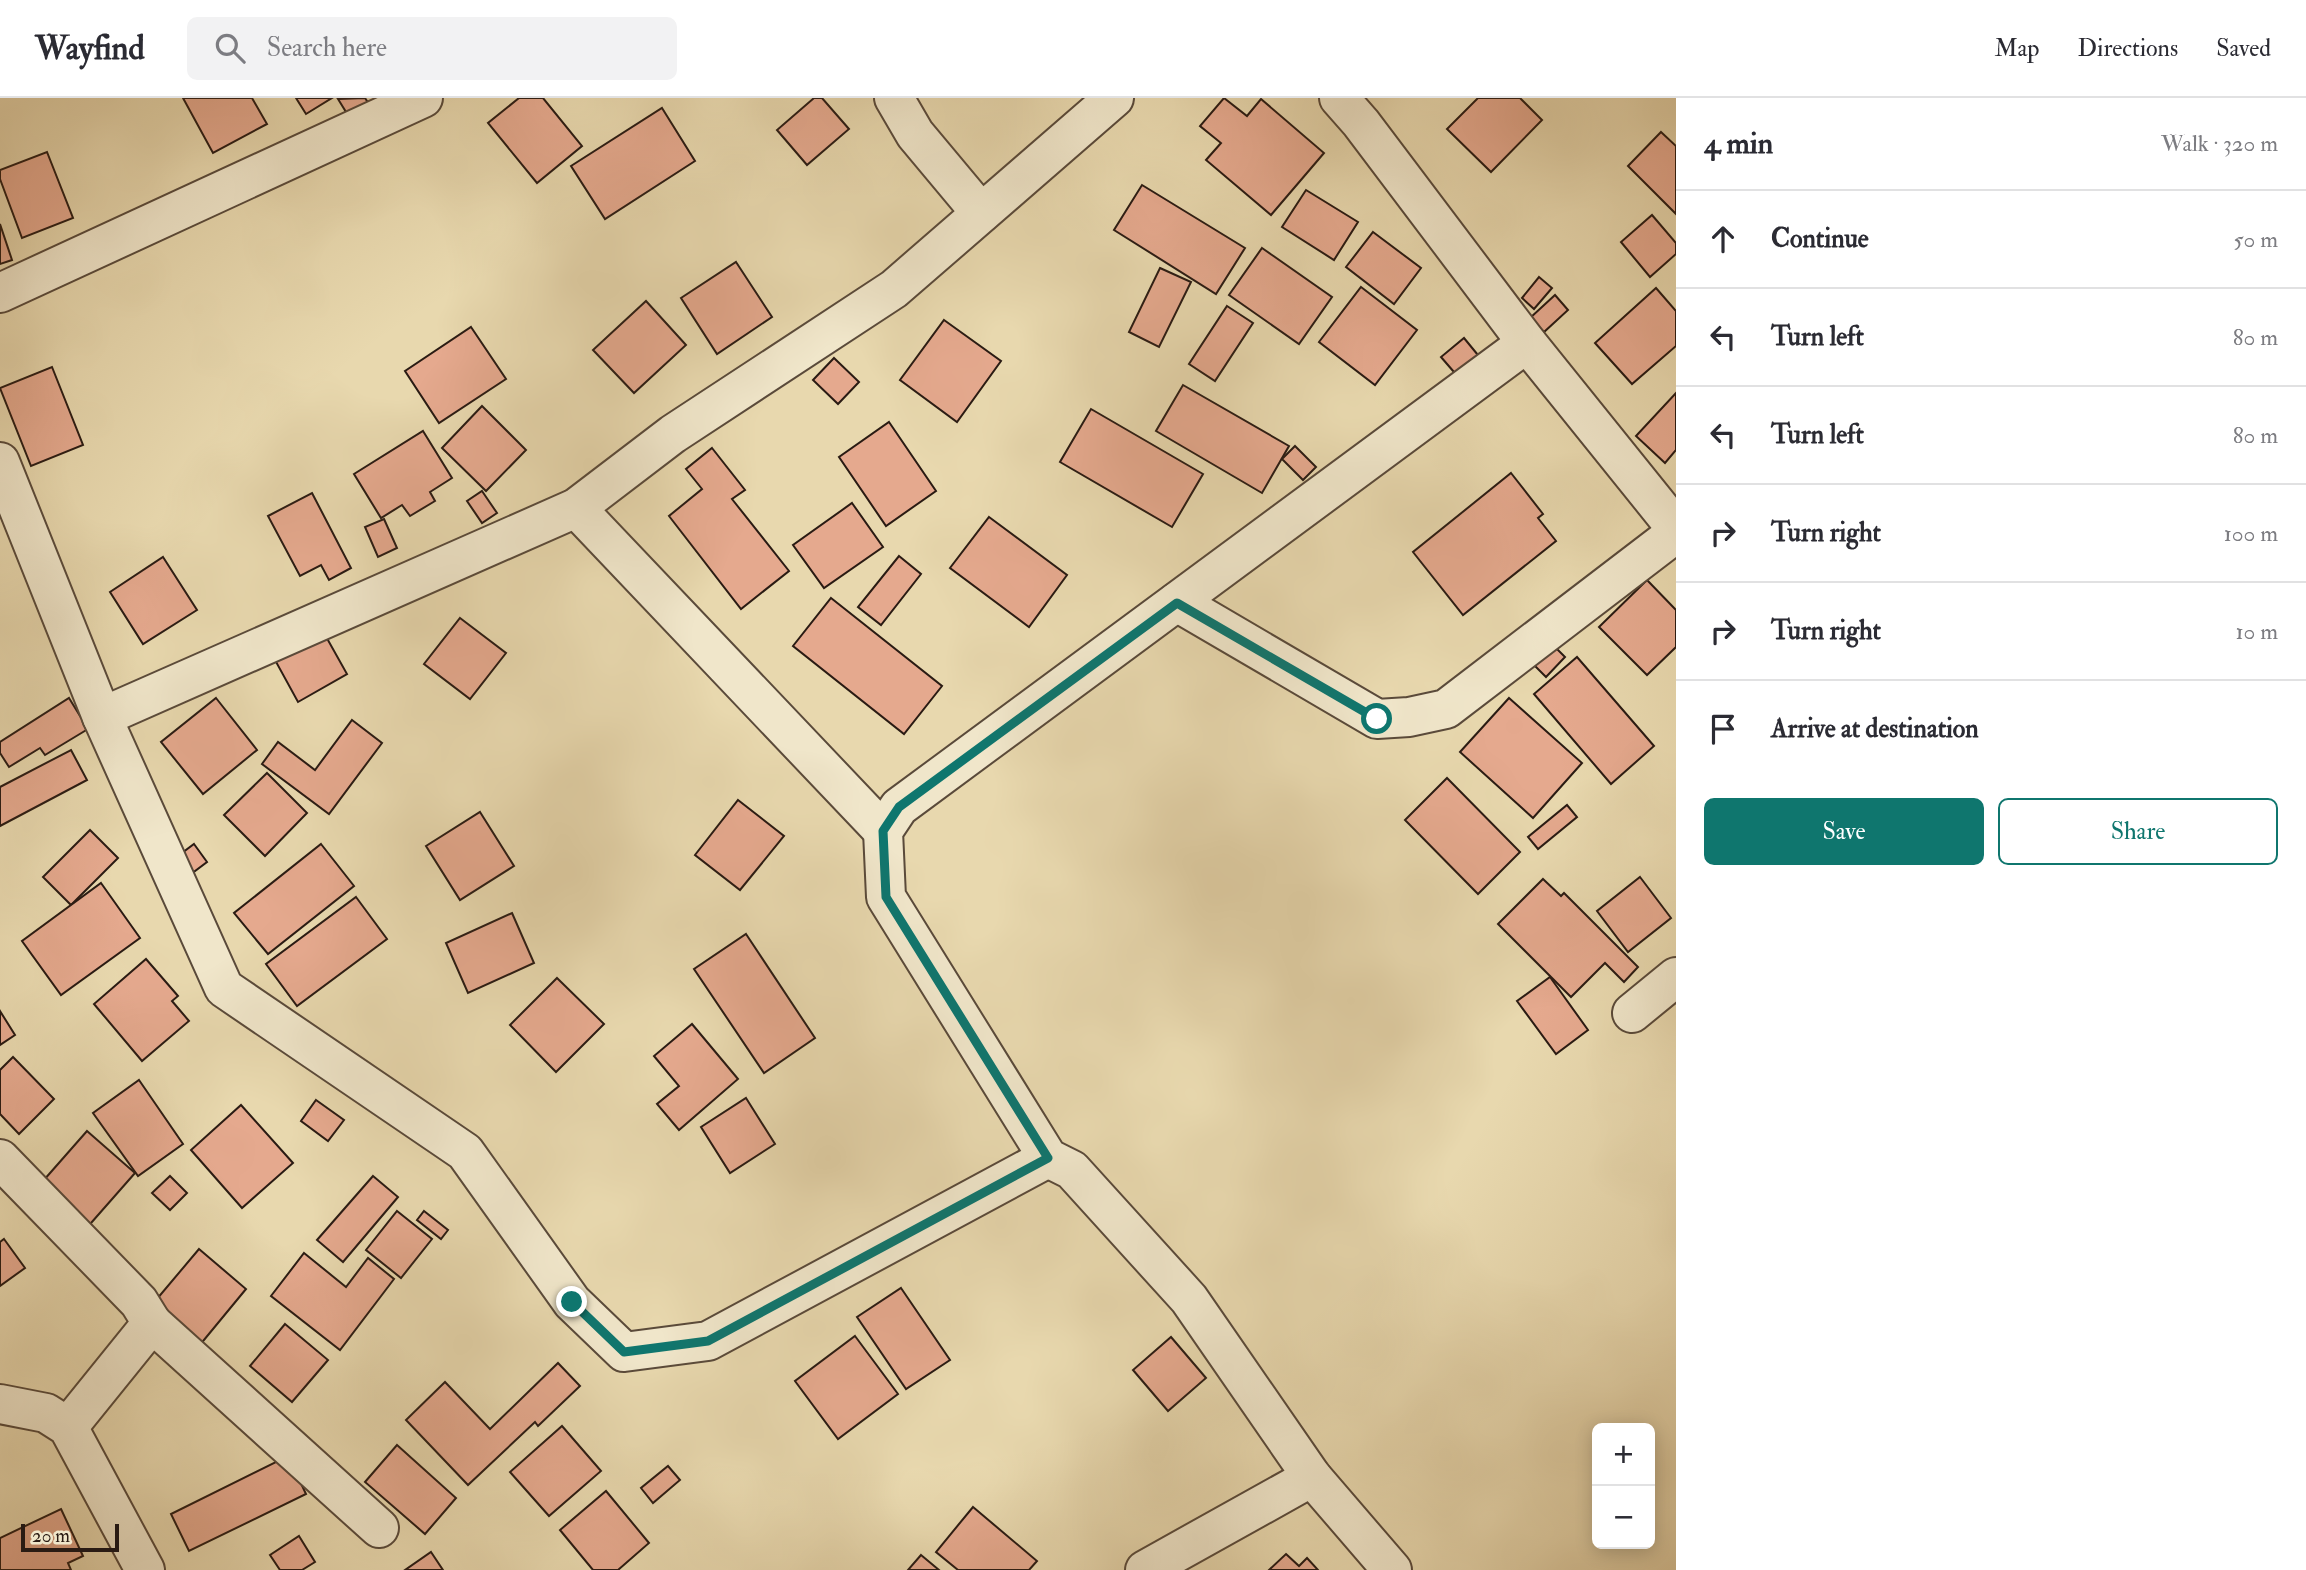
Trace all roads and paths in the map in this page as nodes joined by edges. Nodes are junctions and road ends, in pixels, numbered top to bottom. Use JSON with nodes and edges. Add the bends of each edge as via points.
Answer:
{"nodes":[{"id":1,"x":422,"y":98,"type":"edge"},
{"id":2,"x":894,"y":98,"type":"edge"},
{"id":3,"x":1114,"y":98,"type":"edge"},
{"id":4,"x":1339,"y":98,"type":"edge"},
{"id":5,"x":981,"y":213,"type":"junction"},
{"id":6,"x":0,"y":293,"type":"edge"},
{"id":7,"x":1527,"y":343,"type":"junction"},
{"id":8,"x":0,"y":462,"type":"edge"},
{"id":9,"x":576,"y":508,"type":"junction"},
{"id":10,"x":1676,"y":530,"type":"edge"},
{"id":11,"x":1177,"y":603,"type":"junction"},
{"id":12,"x":102,"y":717,"type":"junction"},
{"id":13,"x":883,"y":831,"type":"junction"},
{"id":14,"x":1676,"y":977,"type":"edge"},
{"id":15,"x":1632,"y":1013,"type":"dead end"},
{"id":16,"x":1048,"y":1158,"type":"junction"},
{"id":17,"x":0,"y":1159,"type":"edge"},
{"id":18,"x":152,"y":1323,"type":"junction"},
{"id":19,"x":0,"y":1404,"type":"edge"},
{"id":20,"x":68,"y":1427,"type":"junction"},
{"id":21,"x":1312,"y":1477,"type":"junction"},
{"id":22,"x":379,"y":1528,"type":"dead end"},
{"id":23,"x":145,"y":1570,"type":"edge"},
{"id":24,"x":1145,"y":1570,"type":"edge"},
{"id":25,"x":1392,"y":1570,"type":"edge"}],
"edges":[{"from":1,"to":6,"type":"street"},
{"from":2,"to":5,"type":"street","via":[[915,134]]},
{"from":3,"to":5,"type":"street"},
{"from":4,"to":7,"type":"street"},
{"from":5,"to":9,"type":"street","via":[[894,289],[673,433]]},
{"from":7,"to":10,"type":"street"},
{"from":7,"to":11,"type":"street"},
{"from":8,"to":12,"type":"street"},
{"from":9,"to":12,"type":"street"},
{"from":9,"to":13,"type":"street"},
{"from":10,"to":11,"type":"street","via":[[1446,709],[1409,717],[1377,719]]},
{"from":11,"to":13,"type":"street","via":[[899,807]]},
{"from":12,"to":16,"type":"street","via":[[224,988],[465,1152],[572,1302],[624,1352],[708,1341]]},
{"from":13,"to":16,"type":"street","via":[[886,897]]},
{"from":14,"to":15,"type":"street"},
{"from":16,"to":21,"type":"street","via":[[1072,1171],[1189,1299]]},
{"from":17,"to":18,"type":"street","via":[[139,1302]]},
{"from":18,"to":20,"type":"street"},
{"from":18,"to":22,"type":"street"},
{"from":19,"to":20,"type":"street","via":[[46,1413]]},
{"from":20,"to":23,"type":"street"},
{"from":21,"to":24,"type":"street"},
{"from":21,"to":25,"type":"street"}]}
